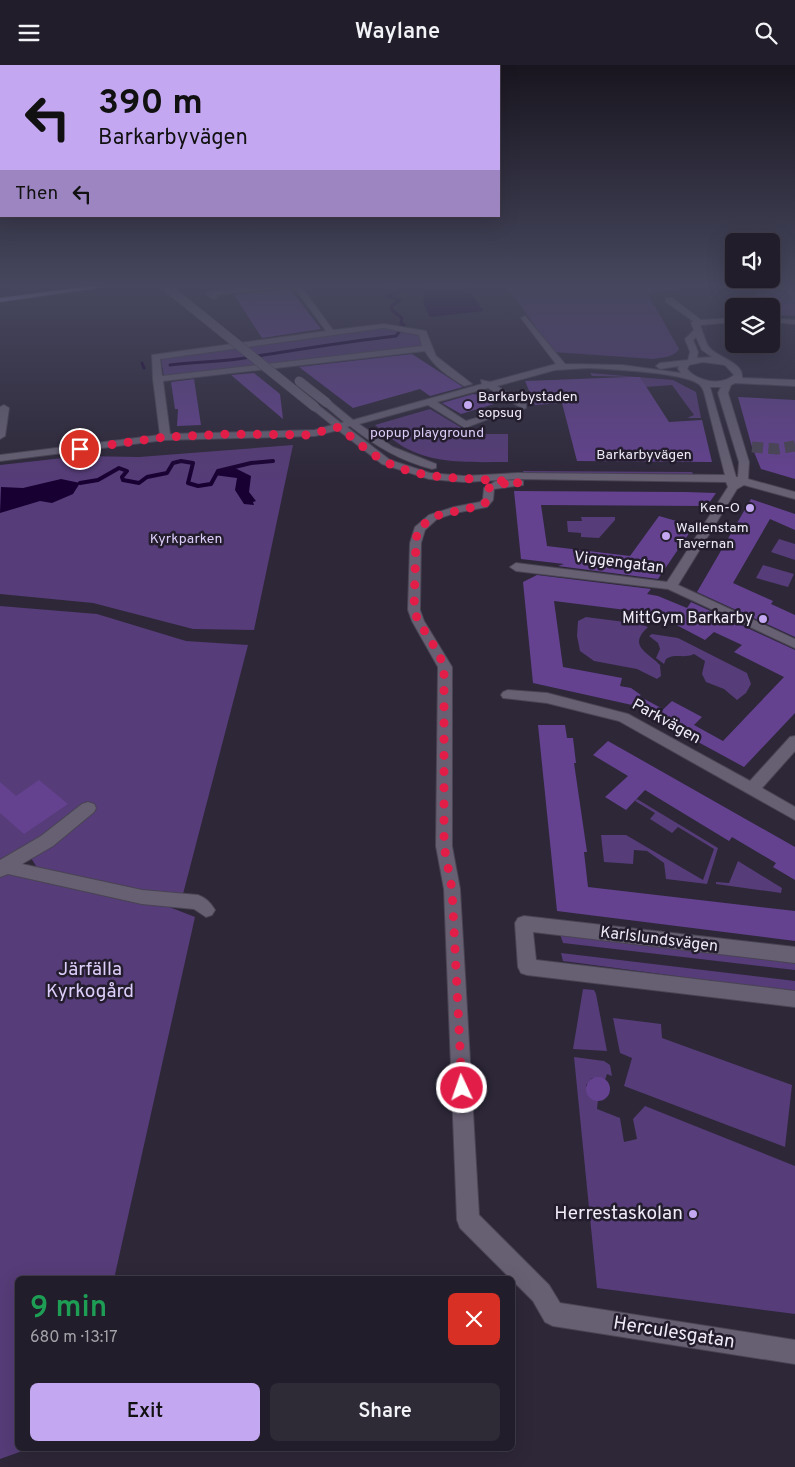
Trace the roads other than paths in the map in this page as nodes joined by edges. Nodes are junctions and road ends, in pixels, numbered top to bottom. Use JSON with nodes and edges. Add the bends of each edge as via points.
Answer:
{"nodes":[{"id":1,"x":194,"y":350,"type":"edge"},
{"id":2,"x":244,"y":350,"type":"edge"},
{"id":3,"x":260,"y":350,"type":"edge"},
{"id":4,"x":405,"y":350,"type":"edge"},
{"id":5,"x":427,"y":350,"type":"edge"},
{"id":6,"x":550,"y":350,"type":"edge"},
{"id":7,"x":693,"y":350,"type":"edge"},
{"id":8,"x":708,"y":350,"type":"edge"},
{"id":9,"x":689,"y":362,"type":"junction"},
{"id":10,"x":724,"y":362,"type":"junction"},
{"id":11,"x":560,"y":364,"type":"junction"},
{"id":12,"x":688,"y":377,"type":"junction"},
{"id":13,"x":733,"y":378,"type":"junction"},
{"id":14,"x":157,"y":379,"type":"junction"},
{"id":15,"x":795,"y":379,"type":"edge"},
{"id":16,"x":485,"y":382,"type":"junction"},
{"id":17,"x":703,"y":382,"type":"junction"},
{"id":18,"x":795,"y":383,"type":"edge"},
{"id":19,"x":467,"y":384,"type":"junction"},
{"id":20,"x":428,"y":401,"type":"junction"},
{"id":21,"x":523,"y":407,"type":"dead end"},
{"id":22,"x":4,"y":408,"type":"dead end"},
{"id":23,"x":483,"y":419,"type":"dead end"},
{"id":24,"x":343,"y":423,"type":"junction"},
{"id":25,"x":0,"y":436,"type":"edge"},
{"id":26,"x":165,"y":437,"type":"junction"},
{"id":27,"x":722,"y":445,"type":"junction"},
{"id":28,"x":745,"y":447,"type":"junction"},
{"id":29,"x":0,"y":458,"type":"edge"},
{"id":30,"x":491,"y":475,"type":"junction"},
{"id":31,"x":736,"y":478,"type":"junction"},
{"id":32,"x":519,"y":479,"type":"junction"},
{"id":33,"x":795,"y":488,"type":"edge"},
{"id":34,"x":795,"y":495,"type":"edge"},
{"id":35,"x":795,"y":504,"type":"edge"},
{"id":36,"x":516,"y":567,"type":"dead end"},
{"id":37,"x":671,"y":586,"type":"junction"},
{"id":38,"x":795,"y":644,"type":"edge"},
{"id":39,"x":508,"y":695,"type":"dead end"},
{"id":40,"x":795,"y":741,"type":"edge"},
{"id":41,"x":752,"y":789,"type":"junction"},
{"id":42,"x":88,"y":808,"type":"dead end"},
{"id":43,"x":795,"y":814,"type":"edge"},
{"id":44,"x":0,"y":869,"type":"edge"},
{"id":45,"x":206,"y":910,"type":"dead end"},
{"id":46,"x":795,"y":955,"type":"edge"},
{"id":47,"x":795,"y":999,"type":"edge"},
{"id":48,"x":795,"y":1353,"type":"edge"}],
"edges":[{"from":1,"to":14,"type":"street","via":[[155,357]]},
{"from":2,"to":24,"type":"street","bridge":true,"via":[[314,407]]},
{"from":3,"to":24,"type":"street","bridge":true,"via":[[327,403]]},
{"from":4,"to":14,"type":"street"},
{"from":5,"to":19,"type":"street","via":[[434,361]]},
{"from":6,"to":11,"type":"street"},
{"from":7,"to":9,"type":"street"},
{"from":8,"to":10,"type":"street"},
{"from":9,"to":10,"type":"street","via":[[708,359]]},
{"from":9,"to":11,"type":"street","via":[[659,366],[591,361]]},
{"from":9,"to":12,"type":"street","via":[[682,369]]},
{"from":10,"to":13,"type":"street"},
{"from":11,"to":12,"type":"street"},
{"from":11,"to":16,"type":"street"},
{"from":12,"to":17,"type":"street"},
{"from":13,"to":15,"type":"street"},
{"from":13,"to":17,"type":"street"},
{"from":13,"to":18,"type":"street"},
{"from":13,"to":28,"type":"street","via":[[723,393]]},
{"from":14,"to":26,"type":"street"},
{"from":16,"to":19,"type":"street"},
{"from":16,"to":20,"type":"street"},
{"from":16,"to":21,"type":"street"},
{"from":17,"to":27,"type":"street","via":[[709,393]]},
{"from":19,"to":24,"type":"street"},
{"from":20,"to":23,"type":"street","via":[[465,425]]},
{"from":20,"to":24,"type":"street"},
{"from":22,"to":25,"type":"street"},
{"from":24,"to":26,"type":"street","via":[[306,435]]},
{"from":24,"to":30,"type":"street","name":"Barkarbyvägen","via":[[373,454],[405,470],[429,476]]},
{"from":26,"to":29,"type":"street"},
{"from":27,"to":28,"type":"street"},
{"from":27,"to":31,"type":"street"},
{"from":28,"to":31,"type":"street"},
{"from":30,"to":31,"type":"street","name":"Barkarbyvägen","via":[[518,469]]},
{"from":30,"to":32,"type":"street","name":"Barkarbyvägen"},
{"from":31,"to":32,"type":"street","name":"Barkarbyvägen","via":[[711,484]]},
{"from":31,"to":33,"type":"street","name":"Barkarbyvägen"},
{"from":31,"to":34,"type":"street","name":"Barkarbyvägen"},
{"from":31,"to":35,"type":"street","name":"Barkarbyvägen","via":[[763,493]]},
{"from":31,"to":37,"type":"street"},
{"from":32,"to":48,"type":"street","name":"Herculesgatan","via":[[489,488],[488,500],[483,505],[435,516],[422,523],[416,539],[412,599],[418,621],[438,650],[444,667],[444,846],[452,889],[468,1221],[541,1293],[553,1314]]},
{"from":36,"to":37,"type":"street","name":"Viggengatan"},
{"from":37,"to":38,"type":"street","name":"Viggengatan"},
{"from":39,"to":41,"type":"street","name":"Parkvägen","via":[[547,698],[623,717]]},
{"from":40,"to":41,"type":"street"},
{"from":41,"to":43,"type":"street","name":"Parkvägen"},
{"from":42,"to":44,"type":"street","via":[[47,841]]},
{"from":44,"to":45,"type":"street","via":[[6,867],[142,897],[198,902]]},
{"from":46,"to":47,"type":"street","name":"Karlslundsvägen","via":[[524,923],[526,967]]}]}
